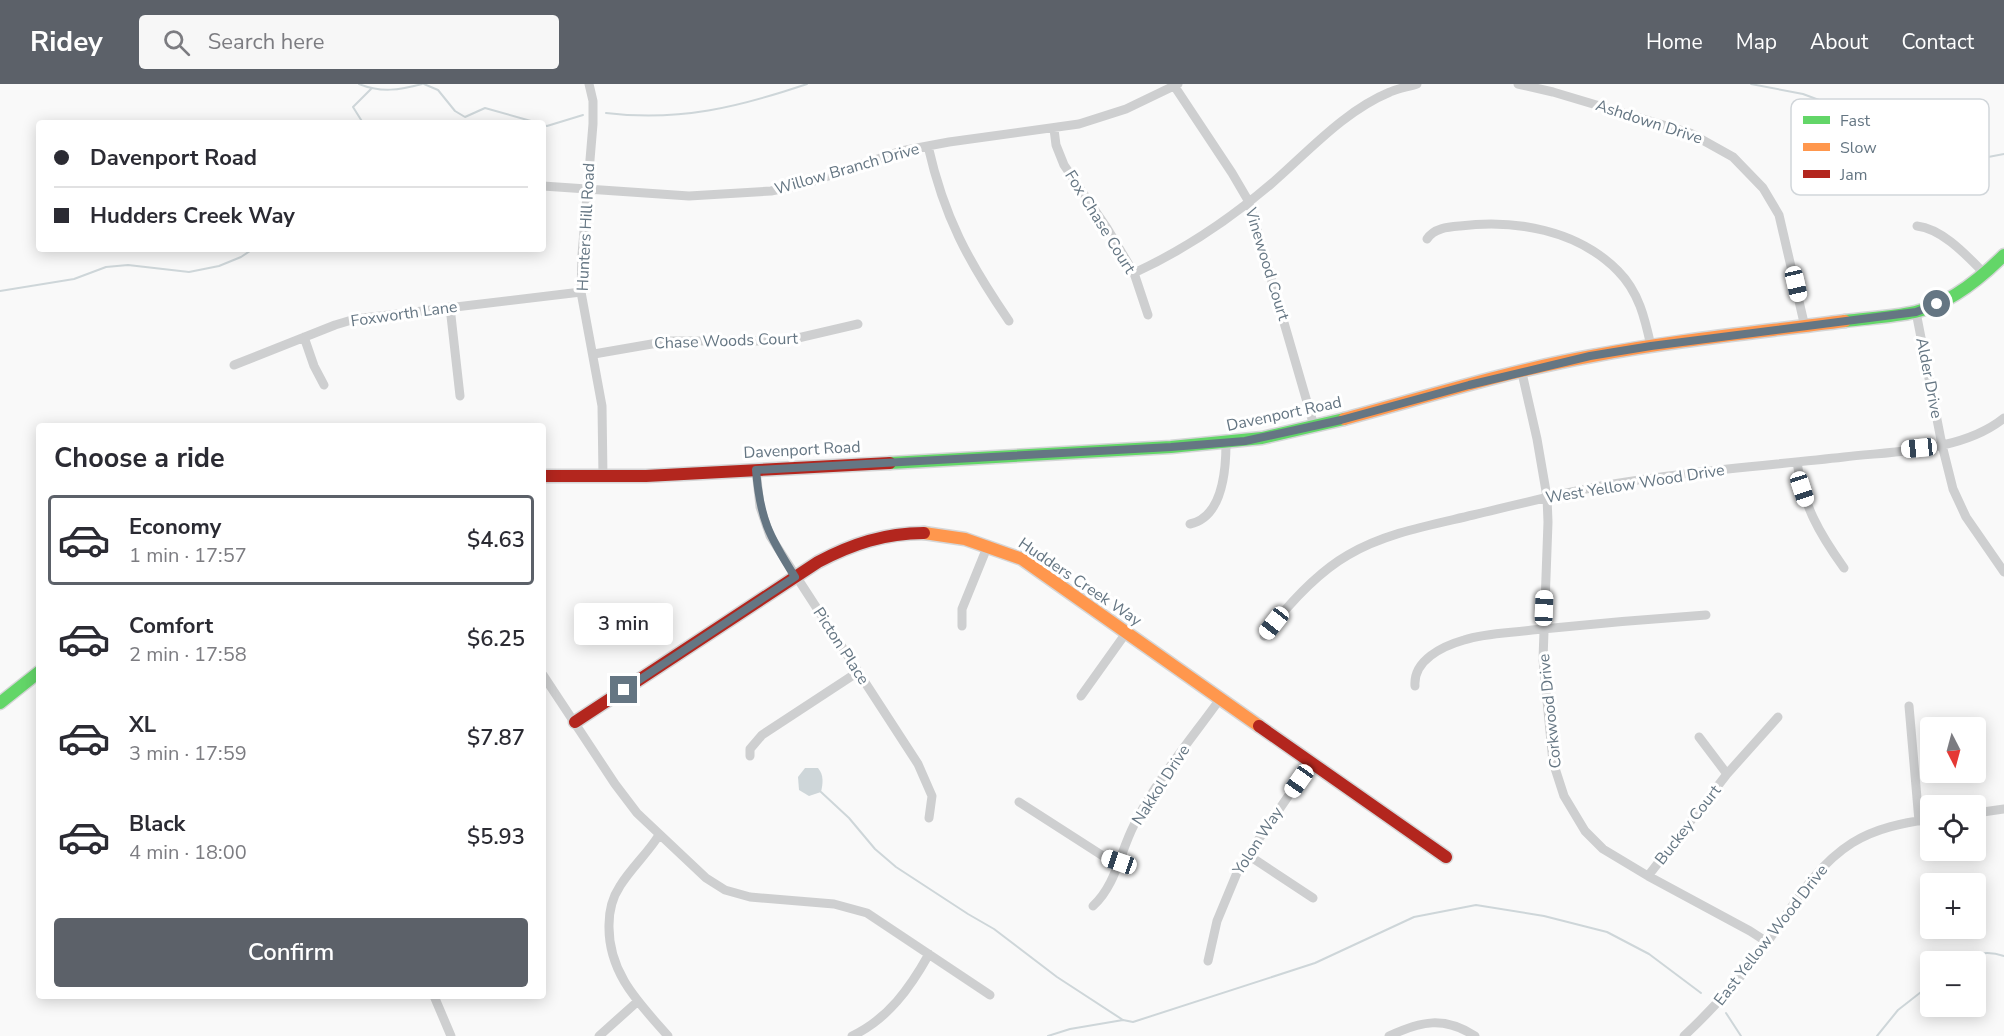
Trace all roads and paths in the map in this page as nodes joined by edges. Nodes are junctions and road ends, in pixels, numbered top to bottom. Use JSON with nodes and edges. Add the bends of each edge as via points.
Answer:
{"nodes":[{"id":1,"x":589,"y":84,"type":"edge"},
{"id":2,"x":1417,"y":84,"type":"edge"},
{"id":3,"x":1518,"y":84,"type":"edge"},
{"id":4,"x":1176,"y":85,"type":"edge"},
{"id":5,"x":1389,"y":88,"type":"edge"},
{"id":6,"x":1054,"y":129,"type":"junction"},
{"id":7,"x":928,"y":146,"type":"junction"},
{"id":8,"x":546,"y":186,"type":"edge"},
{"id":9,"x":587,"y":189,"type":"junction"},
{"id":10,"x":1249,"y":202,"type":"junction"},
{"id":11,"x":1917,"y":226,"type":"dead end"},
{"id":12,"x":1427,"y":239,"type":"dead end"},
{"id":13,"x":2004,"y":255,"type":"edge"},
{"id":14,"x":1134,"y":273,"type":"junction"},
{"id":15,"x":1985,"y":274,"type":"junction"},
{"id":16,"x":581,"y":292,"type":"junction"},
{"id":17,"x":450,"y":307,"type":"junction"},
{"id":18,"x":1916,"y":312,"type":"junction"},
{"id":19,"x":1148,"y":315,"type":"dead end"},
{"id":20,"x":1009,"y":321,"type":"dead end"},
{"id":21,"x":858,"y":324,"type":"dead end"},
{"id":22,"x":1805,"y":327,"type":"junction"},
{"id":23,"x":304,"y":337,"type":"junction"},
{"id":24,"x":1651,"y":346,"type":"junction"},
{"id":25,"x":594,"y":354,"type":"junction"},
{"id":26,"x":234,"y":365,"type":"dead end"},
{"id":27,"x":1522,"y":373,"type":"junction"},
{"id":28,"x":324,"y":384,"type":"dead end"},
{"id":29,"x":460,"y":396,"type":"dead end"},
{"id":30,"x":2004,"y":418,"type":"edge"},
{"id":31,"x":1314,"y":426,"type":"junction"},
{"id":32,"x":1226,"y":443,"type":"junction"},
{"id":33,"x":1942,"y":445,"type":"junction"},
{"id":34,"x":1797,"y":462,"type":"junction"},
{"id":35,"x":756,"y":470,"type":"junction"},
{"id":36,"x":546,"y":476,"type":"edge"},
{"id":37,"x":603,"y":477,"type":"junction"},
{"id":38,"x":1547,"y":497,"type":"junction"},
{"id":39,"x":1190,"y":524,"type":"dead end"},
{"id":40,"x":988,"y":545,"type":"junction"},
{"id":41,"x":1845,"y":568,"type":"dead end"},
{"id":42,"x":2004,"y":572,"type":"edge"},
{"id":43,"x":795,"y":577,"type":"junction"},
{"id":44,"x":1706,"y":615,"type":"dead end"},
{"id":45,"x":962,"y":626,"type":"dead end"},
{"id":46,"x":1543,"y":629,"type":"junction"},
{"id":47,"x":1126,"y":633,"type":"junction"},
{"id":48,"x":1264,"y":636,"type":"dead end"},
{"id":49,"x":858,"y":672,"type":"junction"},
{"id":50,"x":36,"y":674,"type":"edge"},
{"id":51,"x":546,"y":679,"type":"edge"},
{"id":52,"x":1415,"y":686,"type":"dead end"},
{"id":53,"x":1081,"y":696,"type":"dead end"},
{"id":54,"x":1220,"y":699,"type":"junction"},
{"id":55,"x":0,"y":704,"type":"edge"},
{"id":56,"x":1909,"y":706,"type":"dead end"},
{"id":57,"x":1778,"y":717,"type":"dead end"},
{"id":58,"x":575,"y":722,"type":"junction"},
{"id":59,"x":1699,"y":737,"type":"dead end"},
{"id":60,"x":750,"y":756,"type":"dead end"},
{"id":61,"x":1311,"y":763,"type":"junction"},
{"id":62,"x":1727,"y":774,"type":"junction"},
{"id":63,"x":1020,"y":802,"type":"dead end"},
{"id":64,"x":2004,"y":809,"type":"edge"},
{"id":65,"x":1986,"y":812,"type":"edge"},
{"id":66,"x":929,"y":818,"type":"dead end"},
{"id":67,"x":1919,"y":821,"type":"joint"},
{"id":68,"x":659,"y":835,"type":"junction"},
{"id":69,"x":1248,"y":855,"type":"junction"},
{"id":70,"x":1446,"y":857,"type":"dead end"},
{"id":71,"x":1119,"y":862,"type":"junction"},
{"id":72,"x":1648,"y":876,"type":"junction"},
{"id":73,"x":1313,"y":898,"type":"dead end"},
{"id":74,"x":1093,"y":906,"type":"dead end"},
{"id":75,"x":1767,"y":942,"type":"junction"},
{"id":76,"x":929,"y":954,"type":"junction"},
{"id":77,"x":1208,"y":961,"type":"dead end"},
{"id":78,"x":990,"y":995,"type":"dead end"},
{"id":79,"x":435,"y":999,"type":"edge"},
{"id":80,"x":637,"y":1002,"type":"junction"},
{"id":81,"x":451,"y":1036,"type":"edge"},
{"id":82,"x":599,"y":1036,"type":"edge"},
{"id":83,"x":668,"y":1036,"type":"edge"},
{"id":84,"x":852,"y":1036,"type":"edge"},
{"id":85,"x":1389,"y":1036,"type":"edge"},
{"id":86,"x":1475,"y":1036,"type":"edge"},
{"id":87,"x":1684,"y":1036,"type":"edge"}],
"edges":[{"from":1,"to":9,"type":"street","name":"Hunters Hill Road","via":[[593,124]]},
{"from":2,"to":5,"type":"street"},
{"from":3,"to":22,"type":"street","name":"Ashdown Drive","via":[[1680,129],[1733,157],[1763,188],[1779,215]]},
{"from":4,"to":6,"type":"street","name":"Willow Branch Drive","via":[[1126,109]]},
{"from":4,"to":10,"type":"street","name":"Vinewood Court"},
{"from":5,"to":10,"type":"street","via":[[1338,125]]},
{"from":6,"to":7,"type":"street","name":"Willow Branch Drive"},
{"from":6,"to":14,"type":"street","name":"Fox Chase Court","via":[[1064,165]]},
{"from":7,"to":9,"type":"street","name":"Willow Branch Drive","via":[[885,155],[805,184],[771,191],[689,196]]},
{"from":7,"to":20,"type":"street","via":[[939,192],[958,239]]},
{"from":8,"to":9,"type":"street","name":"Willow Branch Drive"},
{"from":9,"to":16,"type":"street","name":"Hunters Hill Road"},
{"from":10,"to":14,"type":"street","via":[[1186,247]]},
{"from":10,"to":31,"type":"street","name":"Vinewood Court"},
{"from":11,"to":15,"type":"street","via":[[1939,234]]},
{"from":12,"to":24,"type":"street","via":[[1433,232],[1449,227],[1493,223],[1539,229],[1577,243],[1606,261],[1629,284],[1642,311]]},
{"from":13,"to":15,"type":"street","name":"Davenport Road"},
{"from":14,"to":19,"type":"street","name":"Fox Chase Court"},
{"from":15,"to":18,"type":"street","name":"Davenport Road","via":[[1958,294]]},
{"from":16,"to":17,"type":"street","name":"Foxworth Lane"},
{"from":16,"to":25,"type":"street","name":"Hunters Hill Road"},
{"from":17,"to":23,"type":"street","name":"Foxworth Lane","via":[[355,319]]},
{"from":17,"to":29,"type":"street"},
{"from":18,"to":22,"type":"street","name":"Davenport Road"},
{"from":18,"to":33,"type":"street","name":"Alder Drive"},
{"from":21,"to":25,"type":"street","name":"Chase Woods Court","via":[[785,341],[669,341]]},
{"from":22,"to":24,"type":"street","name":"Davenport Road"},
{"from":23,"to":26,"type":"street","name":"Foxworth Lane"},
{"from":23,"to":28,"type":"street"},
{"from":24,"to":27,"type":"street","name":"Davenport Road"},
{"from":25,"to":37,"type":"street","name":"Hunters Hill Road","via":[[602,406]]},
{"from":27,"to":31,"type":"street","name":"Davenport Road"},
{"from":27,"to":38,"type":"street","name":"Corkwood Drive"},
{"from":30,"to":33,"type":"street","name":"West Yellow Wood Drive","via":[[1965,441]]},
{"from":31,"to":32,"type":"street","name":"Davenport Road"},
{"from":32,"to":35,"type":"street","name":"Davenport Road"},
{"from":32,"to":39,"type":"street","via":[[1224,473],[1216,501],[1208,515]]},
{"from":33,"to":34,"type":"street","name":"West Yellow Wood Drive"},
{"from":33,"to":42,"type":"street","name":"Alder Drive","via":[[1958,503]]},
{"from":34,"to":38,"type":"street","name":"West Yellow Wood Drive","via":[[1655,478]]},
{"from":34,"to":41,"type":"street","via":[[1815,524]]},
{"from":35,"to":37,"type":"street","name":"Davenport Road"},
{"from":35,"to":43,"type":"street","name":"Picton Place","via":[[765,525]]},
{"from":36,"to":37,"type":"street","name":"Davenport Road"},
{"from":38,"to":46,"type":"street","name":"Corkwood Drive"},
{"from":38,"to":48,"type":"street","name":"West Yellow Wood Drive","via":[[1404,533],[1357,549],[1311,584]]},
{"from":40,"to":43,"type":"street","name":"Hudders Creek Way","via":[[950,535],[889,536],[849,547]]},
{"from":40,"to":45,"type":"street","via":[[962,609]]},
{"from":40,"to":47,"type":"street","name":"Hudders Creek Way","via":[[1022,560]]},
{"from":43,"to":49,"type":"street","name":"Picton Place"},
{"from":43,"to":58,"type":"street","name":"Hudders Creek Way"},
{"from":44,"to":46,"type":"street"},
{"from":46,"to":52,"type":"street","via":[[1452,644],[1420,665]]},
{"from":46,"to":72,"type":"street","name":"Corkwood Drive","via":[[1551,743],[1555,772],[1564,796],[1578,823],[1592,839]]},
{"from":47,"to":53,"type":"street"},
{"from":47,"to":54,"type":"street","name":"Hudders Creek Way"},
{"from":49,"to":60,"type":"street","via":[[762,735],[750,749]]},
{"from":49,"to":66,"type":"street","name":"Picton Place","via":[[929,785],[933,801]]},
{"from":50,"to":55,"type":"street"},
{"from":51,"to":58,"type":"street"},
{"from":54,"to":61,"type":"street","name":"Hudders Creek Way"},
{"from":54,"to":71,"type":"street","name":"Nakkol Drive","via":[[1147,801]]},
{"from":56,"to":67,"type":"street"},
{"from":57,"to":62,"type":"street","name":"Buckey Court"},
{"from":58,"to":68,"type":"street","via":[[615,784]]},
{"from":59,"to":62,"type":"street","name":"Buckey Court"},
{"from":61,"to":69,"type":"street","name":"Yolon Way"},
{"from":61,"to":70,"type":"street","name":"Hudders Creek Way"},
{"from":62,"to":72,"type":"street","name":"Buckey Court"},
{"from":63,"to":71,"type":"street","via":[[1103,856]]},
{"from":64,"to":65,"type":"street"},
{"from":67,"to":75,"type":"street","name":"East Yellow Wood Drive","via":[[1882,829],[1844,849],[1812,879]]},
{"from":68,"to":76,"type":"street","via":[[698,872],[725,890],[750,897],[858,909]]},
{"from":68,"to":80,"type":"street","via":[[620,885],[609,917],[614,961]]},
{"from":69,"to":73,"type":"street"},
{"from":69,"to":77,"type":"street","name":"Yolon Way","via":[[1230,886]]},
{"from":71,"to":74,"type":"street","name":"Nakkol Drive","via":[[1104,895]]},
{"from":72,"to":75,"type":"street","name":"Corkwood Drive"},
{"from":75,"to":87,"type":"street","name":"East Yellow Wood Drive","via":[[1725,997]]},
{"from":76,"to":78,"type":"street"},
{"from":76,"to":84,"type":"street","via":[[889,1011]]},
{"from":79,"to":81,"type":"street"},
{"from":80,"to":82,"type":"street"},
{"from":80,"to":83,"type":"street"},
{"from":85,"to":86,"type":"street","via":[[1435,1022],[1453,1024]]}]}
